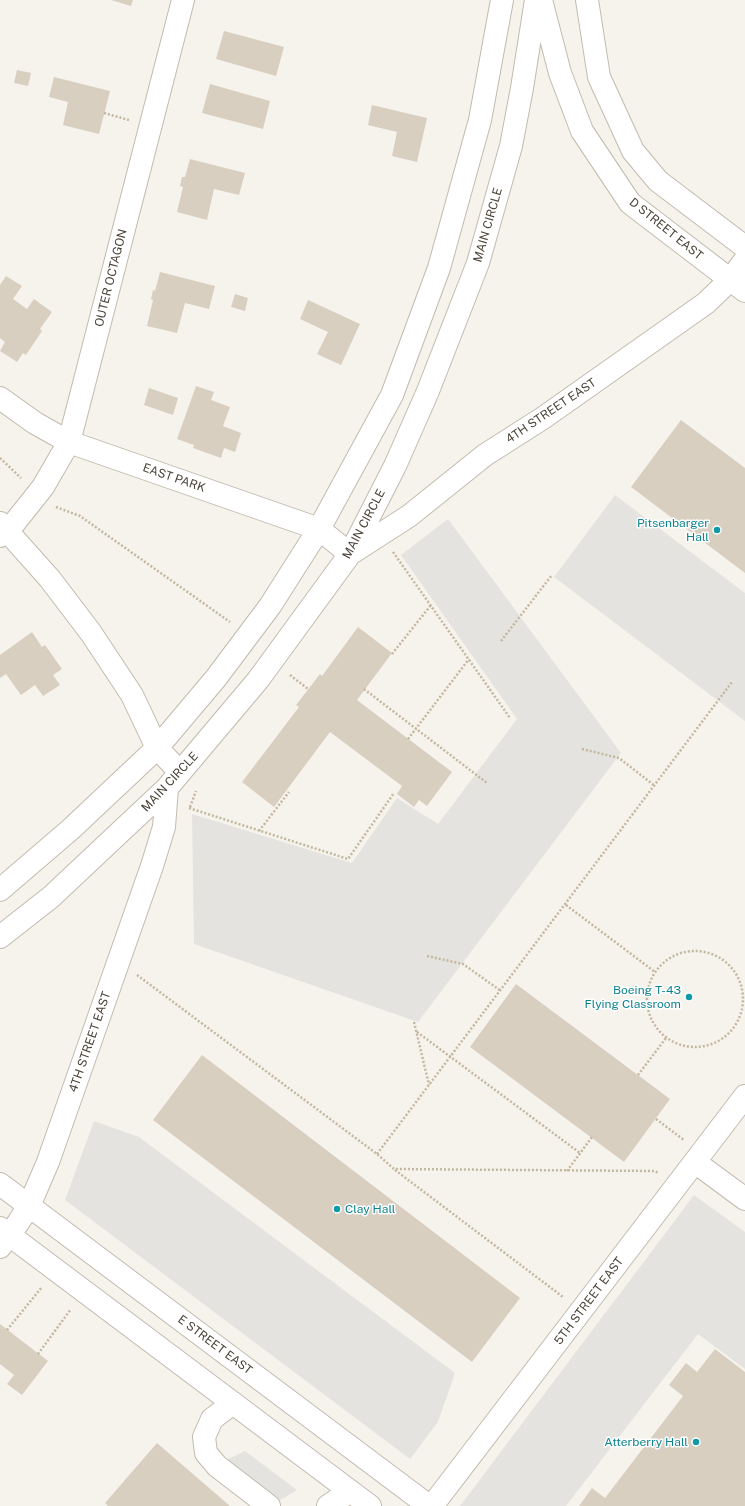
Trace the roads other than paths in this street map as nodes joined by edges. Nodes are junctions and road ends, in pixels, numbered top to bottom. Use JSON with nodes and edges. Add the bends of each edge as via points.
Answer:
{"nodes":[{"id":1,"x":183,"y":0,"type":"edge"},
{"id":2,"x":502,"y":0,"type":"edge"},
{"id":3,"x":536,"y":0,"type":"edge"},
{"id":4,"x":541,"y":0,"type":"edge"},
{"id":5,"x":587,"y":0,"type":"edge"},
{"id":6,"x":745,"y":247,"type":"edge"},
{"id":7,"x":745,"y":260,"type":"edge"},
{"id":8,"x":737,"y":285,"type":"edge"},
{"id":9,"x":0,"y":398,"type":"edge"},
{"id":10,"x":69,"y":442,"type":"junction"},
{"id":11,"x":3,"y":530,"type":"edge"},
{"id":12,"x":319,"y":530,"type":"junction"},
{"id":13,"x":350,"y":554,"type":"junction"},
{"id":14,"x":157,"y":748,"type":"junction"},
{"id":15,"x":174,"y":780,"type":"junction"},
{"id":16,"x":140,"y":814,"type":"junction"},
{"id":17,"x":164,"y":827,"type":"junction"},
{"id":18,"x":0,"y":890,"type":"edge"},
{"id":19,"x":0,"y":937,"type":"edge"},
{"id":20,"x":745,"y":1096,"type":"edge"},
{"id":21,"x":698,"y":1158,"type":"junction"},
{"id":22,"x":0,"y":1184,"type":"edge"},
{"id":23,"x":745,"y":1199,"type":"edge"},
{"id":24,"x":29,"y":1206,"type":"junction"},
{"id":25,"x":3,"y":1237,"type":"edge"},
{"id":26,"x":233,"y":1403,"type":"junction"},
{"id":27,"x":349,"y":1492,"type":"junction"},
{"id":28,"x":269,"y":1506,"type":"edge"},
{"id":29,"x":328,"y":1506,"type":"edge"},
{"id":30,"x":370,"y":1506,"type":"edge"},
{"id":31,"x":429,"y":1506,"type":"edge"},
{"id":32,"x":432,"y":1506,"type":"edge"}],
"edges":[{"from":1,"to":10,"type":"street","name":"OUTER OCTAGON"},
{"from":2,"to":12,"type":"street","via":[[480,120],[438,268],[392,395]]},
{"from":3,"to":13,"type":"street","name":"MAIN CIRCLE","via":[[511,146],[478,263],[422,405],[395,466]]},
{"from":4,"to":8,"type":"street","name":"D STREET EAST","via":[[560,73],[582,131],[630,203]]},
{"from":5,"to":6,"type":"street","via":[[599,77],[633,151],[658,182]]},
{"from":7,"to":8,"type":"street","name":"4TH STREET EAST"},
{"from":8,"to":13,"type":"street","name":"4TH STREET EAST","via":[[706,303],[543,418],[485,455],[409,516]]},
{"from":9,"to":10,"type":"street","name":"EAST PARK","via":[[35,423]]},
{"from":10,"to":11,"type":"street","name":"OUTER OCTAGON","via":[[37,494]]},
{"from":10,"to":12,"type":"street","name":"EAST PARK"},
{"from":11,"to":14,"type":"street","via":[[50,579],[91,632],[132,695]]},
{"from":12,"to":13,"type":"street","name":"EAST PARK"},
{"from":12,"to":14,"type":"street","via":[[270,606],[216,678]]},
{"from":13,"to":15,"type":"street","name":"MAIN CIRCLE","via":[[258,680]]},
{"from":14,"to":15,"type":"street"},
{"from":14,"to":18,"type":"street","via":[[71,829]]},
{"from":15,"to":16,"type":"street","name":"MAIN CIRCLE"},
{"from":15,"to":17,"type":"street","name":"4TH STREET EAST"},
{"from":16,"to":17,"type":"street"},
{"from":16,"to":19,"type":"street","name":"MAIN CIRCLE","via":[[51,898]]},
{"from":17,"to":24,"type":"street","name":"4TH STREET EAST","via":[[48,1162]]},
{"from":20,"to":21,"type":"street","name":"5TH STREET EAST"},
{"from":21,"to":23,"type":"street"},
{"from":21,"to":32,"type":"street","name":"5TH STREET EAST"},
{"from":22,"to":24,"type":"street","name":"E STREET EAST"},
{"from":24,"to":25,"type":"street","name":"4TH STREET EAST","via":[[18,1223]]},
{"from":24,"to":31,"type":"street","name":"E STREET EAST"},
{"from":25,"to":26,"type":"street","via":[[56,1270]]},
{"from":26,"to":27,"type":"street"},
{"from":26,"to":28,"type":"street","via":[[212,1418],[204,1437],[206,1453],[217,1466]]},
{"from":27,"to":29,"type":"street"},
{"from":27,"to":30,"type":"street"}]}
